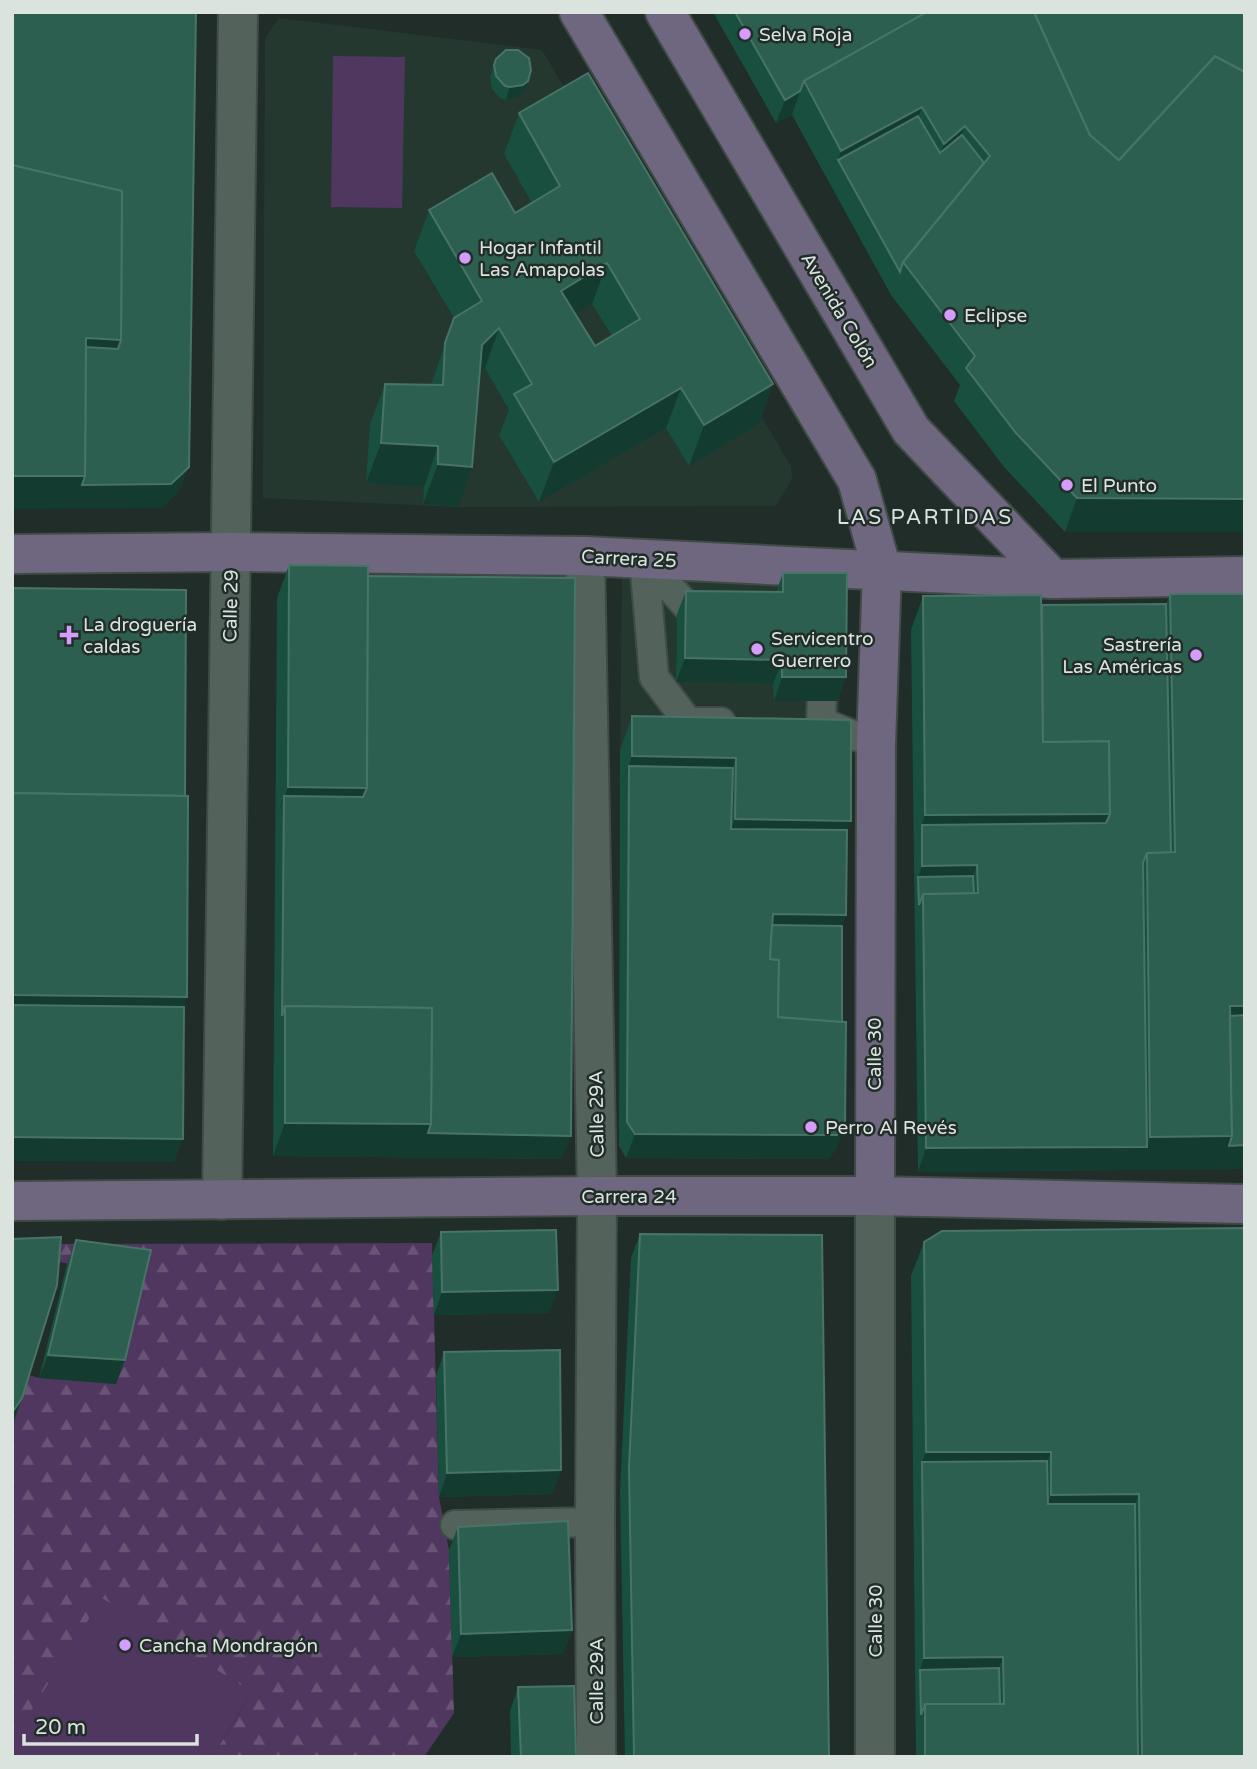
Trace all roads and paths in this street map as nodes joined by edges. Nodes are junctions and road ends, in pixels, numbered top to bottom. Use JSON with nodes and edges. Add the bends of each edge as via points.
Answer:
{"nodes":[{"id":1,"x":238,"y":12,"type":"edge"},
{"id":2,"x":579,"y":12,"type":"edge"},
{"id":3,"x":665,"y":12,"type":"edge"},
{"id":4,"x":231,"y":552,"type":"junction"},
{"id":5,"x":12,"y":554,"type":"edge"},
{"id":6,"x":585,"y":556,"type":"junction"},
{"id":7,"x":645,"y":559,"type":"junction"},
{"id":8,"x":882,"y":569,"type":"junction"},
{"id":9,"x":1245,"y":576,"type":"edge"},
{"id":10,"x":1053,"y":579,"type":"junction"},
{"id":11,"x":843,"y":594,"type":"edge"},
{"id":12,"x":732,"y":627,"type":"edge"},
{"id":13,"x":824,"y":641,"type":"edge"},
{"id":14,"x":741,"y":722,"type":"edge"},
{"id":15,"x":876,"y":744,"type":"junction"},
{"id":16,"x":597,"y":1196,"type":"junction"},
{"id":17,"x":875,"y":1196,"type":"junction"},
{"id":18,"x":222,"y":1200,"type":"junction"},
{"id":19,"x":12,"y":1201,"type":"edge"},
{"id":20,"x":1245,"y":1204,"type":"edge"},
{"id":21,"x":594,"y":1522,"type":"junction"},
{"id":22,"x":455,"y":1525,"type":"dead end"},
{"id":23,"x":596,"y":1757,"type":"edge"},
{"id":24,"x":875,"y":1757,"type":"edge"}],
"edges":[{"from":1,"to":4,"type":"street","name":"Calle 29"},
{"from":2,"to":8,"type":"main road","name":"Calle 30","via":[[857,480]]},
{"from":3,"to":10,"type":"main road","name":"Avenida Colón","via":[[911,430]]},
{"from":4,"to":5,"type":"main road","name":"Carrera 25"},
{"from":4,"to":6,"type":"main road","name":"Carrera 25"},
{"from":4,"to":18,"type":"street","name":"Calle 29"},
{"from":6,"to":7,"type":"main road","name":"Carrera 25"},
{"from":6,"to":16,"type":"street","name":"Calle 29A"},
{"from":7,"to":8,"type":"main road","name":"Carrera 25"},
{"from":7,"to":12,"type":"lane","via":[[705,627]]},
{"from":7,"to":14,"type":"lane","via":[[654,677],[688,722]]},
{"from":8,"to":10,"type":"main road","name":"Carrera 25"},
{"from":8,"to":11,"type":"lane"},
{"from":8,"to":15,"type":"main road","name":"Calle 30"},
{"from":9,"to":10,"type":"main road","name":"Carrera 25"},
{"from":13,"to":15,"type":"lane","via":[[808,722]]},
{"from":15,"to":17,"type":"main road","name":"Calle 30"},
{"from":16,"to":17,"type":"main road","name":"Carrera 24"},
{"from":16,"to":18,"type":"main road","name":"Carrera 24"},
{"from":16,"to":21,"type":"street","name":"Calle 29A"},
{"from":17,"to":20,"type":"main road","name":"Carrera 24"},
{"from":17,"to":24,"type":"street","name":"Calle 30"},
{"from":18,"to":19,"type":"main road","name":"Carrera 24"},
{"from":21,"to":22,"type":"lane"},
{"from":21,"to":23,"type":"street","name":"Calle 29A"}]}
